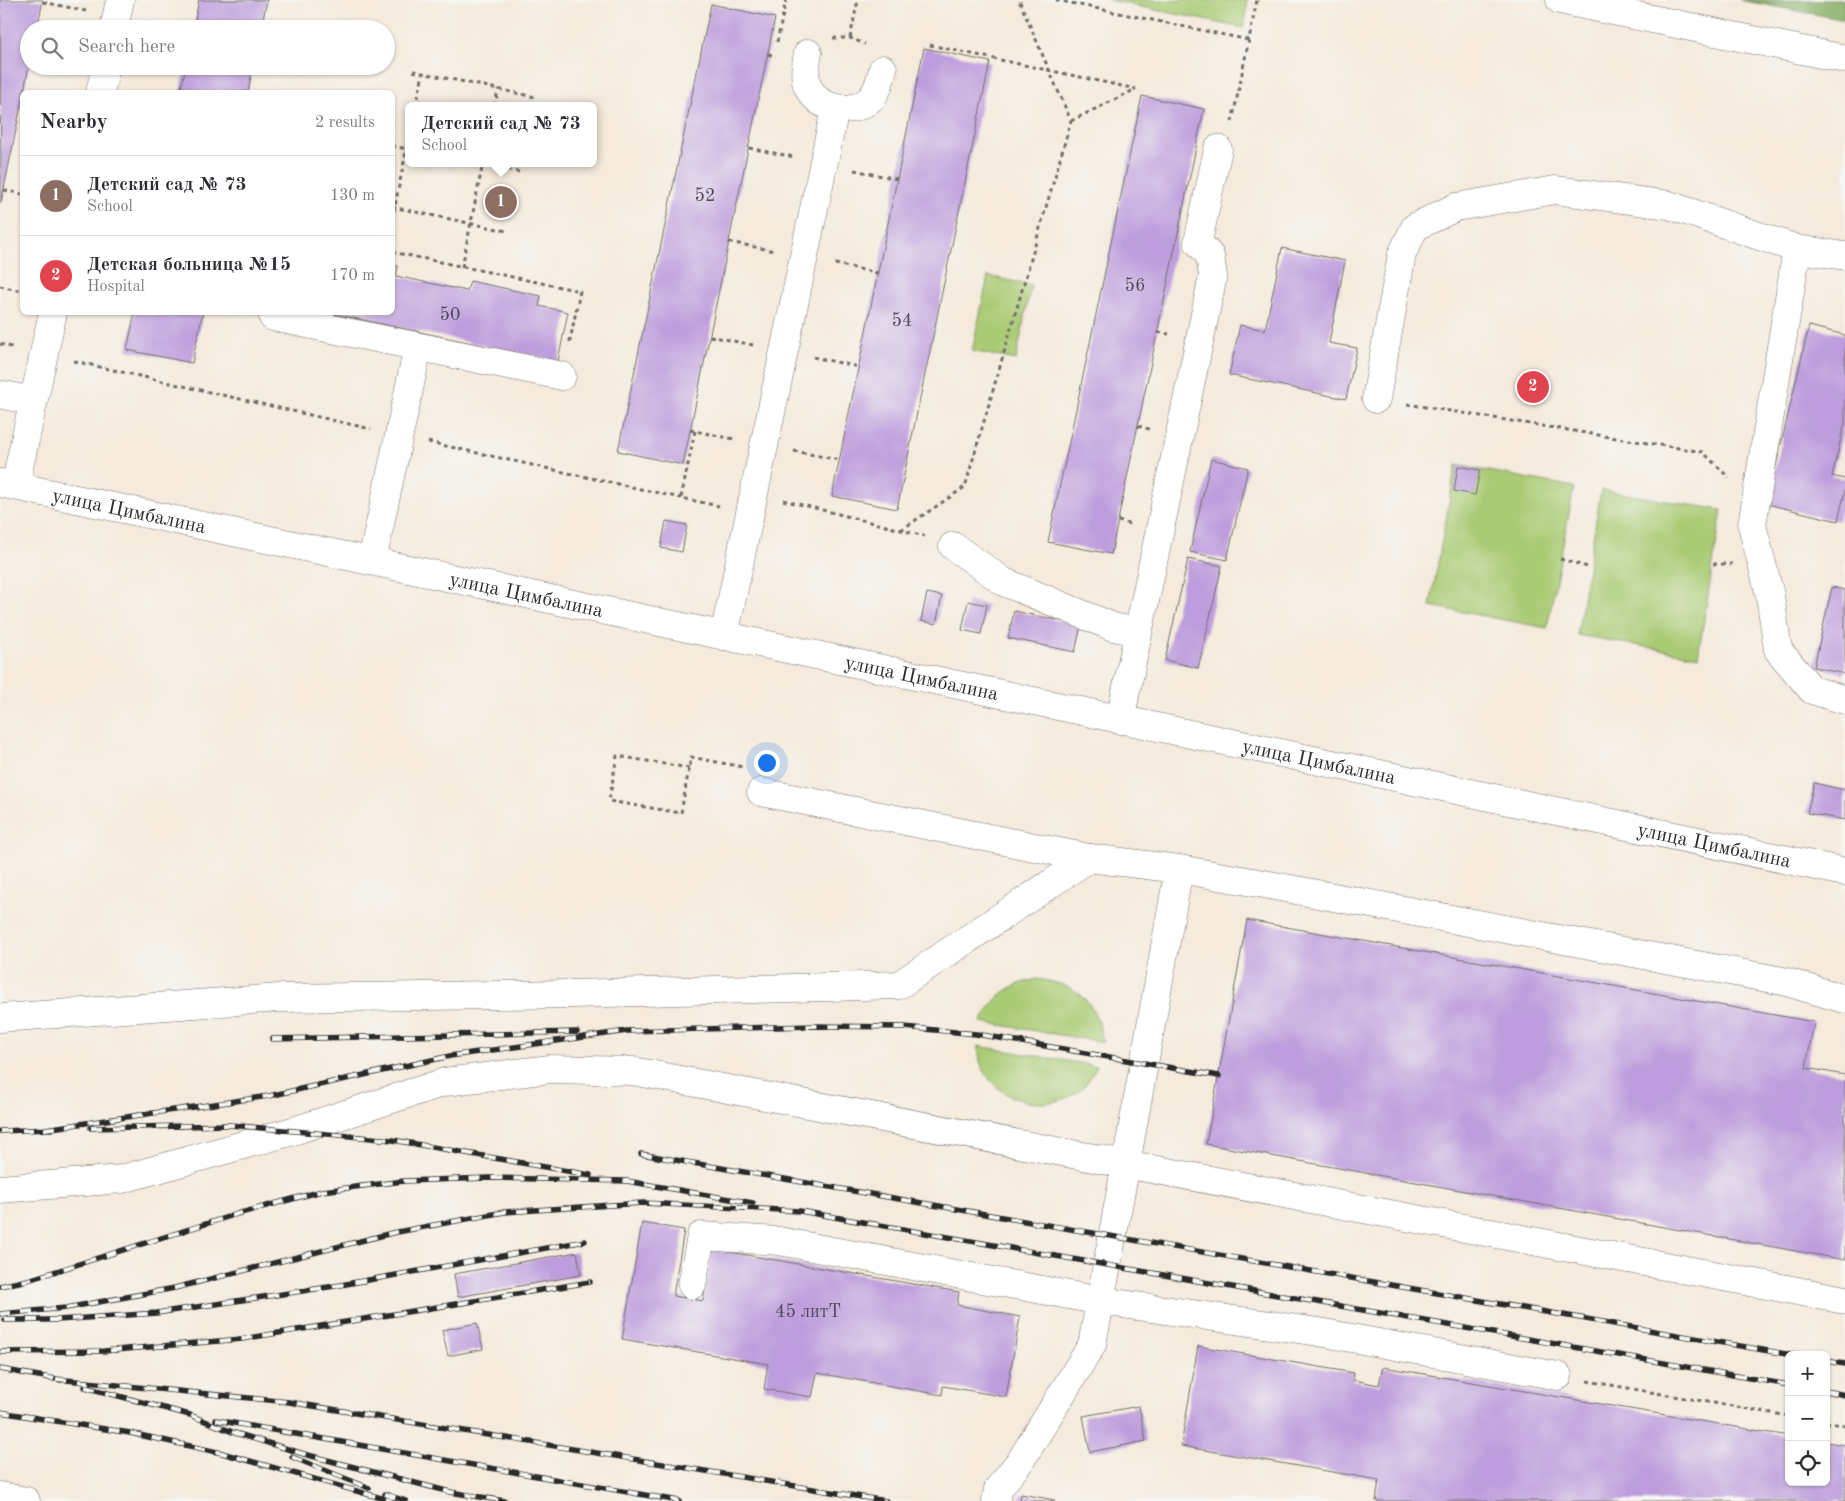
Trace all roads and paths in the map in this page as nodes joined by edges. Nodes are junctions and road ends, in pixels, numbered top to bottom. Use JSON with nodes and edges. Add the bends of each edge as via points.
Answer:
{"nodes":[{"id":1,"x":120,"y":0,"type":"edge"},
{"id":2,"x":786,"y":0,"type":"edge"},
{"id":3,"x":858,"y":0,"type":"edge"},
{"id":4,"x":1019,"y":0,"type":"edge"},
{"id":5,"x":1056,"y":0,"type":"edge"},
{"id":6,"x":1258,"y":0,"type":"edge"},
{"id":7,"x":1560,"y":0,"type":"edge"},
{"id":8,"x":116,"y":20,"type":"edge"},
{"id":9,"x":850,"y":38,"type":"junction"},
{"id":10,"x":1249,"y":40,"type":"junction"},
{"id":11,"x":930,"y":45,"type":"dead end"},
{"id":12,"x":808,"y":53,"type":"joint"},
{"id":13,"x":774,"y":55,"type":"dead end"},
{"id":14,"x":1845,"y":58,"type":"edge"},
{"id":15,"x":883,"y":69,"type":"joint"},
{"id":16,"x":412,"y":71,"type":"dead end"},
{"id":17,"x":1049,"y":71,"type":"junction"},
{"id":18,"x":423,"y":74,"type":"junction"},
{"id":19,"x":104,"y":75,"type":"edge"},
{"id":20,"x":498,"y":89,"type":"junction"},
{"id":21,"x":100,"y":90,"type":"edge"},
{"id":22,"x":535,"y":97,"type":"dead end"},
{"id":23,"x":417,"y":102,"type":"edge"},
{"id":24,"x":496,"y":102,"type":"edge"},
{"id":25,"x":835,"y":109,"type":"junction"},
{"id":26,"x":1071,"y":121,"type":"junction"},
{"id":27,"x":1218,"y":149,"type":"joint"},
{"id":28,"x":405,"y":161,"type":"edge"},
{"id":29,"x":482,"y":167,"type":"edge"},
{"id":30,"x":496,"y":167,"type":"edge"},
{"id":31,"x":519,"y":172,"type":"dead end"},
{"id":32,"x":4,"y":190,"type":"dead end"},
{"id":33,"x":20,"y":194,"type":"edge"},
{"id":34,"x":395,"y":203,"type":"edge"},
{"id":35,"x":395,"y":207,"type":"edge"},
{"id":36,"x":471,"y":223,"type":"junction"},
{"id":37,"x":507,"y":231,"type":"dead end"},
{"id":38,"x":1797,"y":249,"type":"junction"},
{"id":39,"x":395,"y":253,"type":"edge"},
{"id":40,"x":1845,"y":256,"type":"edge"},
{"id":41,"x":462,"y":267,"type":"junction"},
{"id":42,"x":0,"y":286,"type":"edge"},
{"id":43,"x":20,"y":291,"type":"edge"},
{"id":44,"x":52,"y":315,"type":"edge"},
{"id":45,"x":273,"y":317,"type":"dead end"},
{"id":46,"x":0,"y":344,"type":"edge"},
{"id":47,"x":418,"y":347,"type":"junction"},
{"id":48,"x":44,"y":354,"type":"junction"},
{"id":49,"x":562,"y":376,"type":"joint"},
{"id":50,"x":4,"y":395,"type":"dead end"},
{"id":51,"x":1376,"y":398,"type":"joint"},
{"id":52,"x":34,"y":401,"type":"junction"},
{"id":53,"x":695,"y":431,"type":"dead end"},
{"id":54,"x":400,"y":435,"type":"junction"},
{"id":55,"x":8,"y":484,"type":"edge"},
{"id":56,"x":681,"y":498,"type":"junction"},
{"id":57,"x":751,"y":503,"type":"junction"},
{"id":58,"x":1755,"y":505,"type":"junction"},
{"id":59,"x":901,"y":530,"type":"junction"},
{"id":60,"x":917,"y":534,"type":"dead end"},
{"id":61,"x":953,"y":546,"type":"dead end"},
{"id":62,"x":1560,"y":559,"type":"dead end"},
{"id":63,"x":372,"y":561,"type":"junction"},
{"id":64,"x":1588,"y":567,"type":"dead end"},
{"id":65,"x":1138,"y":632,"type":"junction"},
{"id":66,"x":724,"y":636,"type":"junction"},
{"id":67,"x":1845,"y":700,"type":"edge"},
{"id":68,"x":1120,"y":720,"type":"junction"},
{"id":69,"x":689,"y":768,"type":"dead end"},
{"id":70,"x":761,"y":792,"type":"dead end"},
{"id":71,"x":681,"y":813,"type":"dead end"},
{"id":72,"x":1089,"y":858,"type":"junction"},
{"id":73,"x":1179,"y":870,"type":"junction"},
{"id":74,"x":1845,"y":872,"type":"edge"},
{"id":75,"x":1845,"y":999,"type":"edge"},
{"id":76,"x":0,"y":1018,"type":"edge"},
{"id":77,"x":1126,"y":1164,"type":"junction"},
{"id":78,"x":0,"y":1189,"type":"edge"},
{"id":79,"x":692,"y":1285,"type":"dead end"},
{"id":80,"x":1845,"y":1300,"type":"edge"},
{"id":81,"x":1101,"y":1301,"type":"junction"},
{"id":82,"x":1558,"y":1376,"type":"joint"},
{"id":83,"x":1785,"y":1415,"type":"edge"},
{"id":84,"x":1830,"y":1423,"type":"edge"},
{"id":85,"x":1845,"y":1426,"type":"edge"},
{"id":86,"x":0,"y":1496,"type":"edge"},
{"id":87,"x":26,"y":1501,"type":"edge"},
{"id":88,"x":996,"y":1501,"type":"edge"}],
"edges":[{"from":1,"to":8,"type":"street"},
{"from":2,"to":13,"type":"path"},
{"from":3,"to":9,"type":"path"},
{"from":4,"to":17,"type":"path"},
{"from":5,"to":10,"type":"path"},
{"from":6,"to":10,"type":"path"},
{"from":7,"to":14,"type":"street"},
{"from":9,"to":12,"type":"path","via":[[835,37]]},
{"from":9,"to":15,"type":"path","via":[[865,44]]},
{"from":10,"to":27,"type":"path","via":[[1229,133]]},
{"from":11,"to":17,"type":"path"},
{"from":12,"to":25,"type":"street","via":[[804,70],[808,88],[819,101]]},
{"from":15,"to":25,"type":"street","via":[[879,86],[869,100],[853,108]]},
{"from":16,"to":18,"type":"path"},
{"from":17,"to":26,"type":"path"},
{"from":17,"to":26,"type":"path","via":[[1136,89]]},
{"from":18,"to":20,"type":"path"},
{"from":18,"to":23,"type":"path"},
{"from":19,"to":21,"type":"street"},
{"from":20,"to":22,"type":"path"},
{"from":20,"to":24,"type":"path"},
{"from":25,"to":57,"type":"street"},
{"from":26,"to":59,"type":"path","via":[[965,487]]},
{"from":27,"to":65,"type":"street","via":[[1198,242],[1210,256],[1213,276]]},
{"from":28,"to":34,"type":"path"},
{"from":29,"to":36,"type":"path"},
{"from":30,"to":31,"type":"path"},
{"from":32,"to":33,"type":"path"},
{"from":35,"to":36,"type":"path"},
{"from":36,"to":37,"type":"path"},
{"from":36,"to":41,"type":"path"},
{"from":38,"to":40,"type":"street"},
{"from":38,"to":51,"type":"street","via":[[1669,205],[1555,190],[1456,207],[1415,227],[1402,254]]},
{"from":38,"to":58,"type":"street"},
{"from":39,"to":41,"type":"path"},
{"from":41,"to":49,"type":"path","via":[[580,291]]},
{"from":42,"to":43,"type":"path"},
{"from":44,"to":48,"type":"street"},
{"from":45,"to":47,"type":"street"},
{"from":46,"to":48,"type":"path"},
{"from":47,"to":49,"type":"street"},
{"from":47,"to":54,"type":"street"},
{"from":48,"to":52,"type":"street"},
{"from":48,"to":54,"type":"path"},
{"from":50,"to":52,"type":"street"},
{"from":51,"to":58,"type":"path","via":[[1703,452]]},
{"from":52,"to":55,"type":"street"},
{"from":53,"to":56,"type":"path"},
{"from":54,"to":56,"type":"path"},
{"from":54,"to":63,"type":"street"},
{"from":55,"to":63,"type":"street","name":"улица Цимбалина"},
{"from":56,"to":57,"type":"path"},
{"from":57,"to":59,"type":"path"},
{"from":57,"to":66,"type":"street"},
{"from":58,"to":67,"type":"street","via":[[1752,525],[1770,595],[1778,650],[1812,690]]},
{"from":59,"to":60,"type":"path"},
{"from":61,"to":65,"type":"street","via":[[1004,582],[1113,627]]},
{"from":62,"to":64,"type":"path"},
{"from":63,"to":66,"type":"street","name":"улица Цимбалина"},
{"from":65,"to":68,"type":"street"},
{"from":66,"to":68,"type":"street","name":"улица Цимбалина"},
{"from":68,"to":74,"type":"street","name":"улица Цимбалина"},
{"from":69,"to":71,"type":"path","via":[[617,756],[612,783],[609,801]]},
{"from":70,"to":72,"type":"street"},
{"from":72,"to":73,"type":"street"},
{"from":72,"to":76,"type":"street","via":[[899,985],[278,998]]},
{"from":73,"to":75,"type":"street","via":[[1784,981]]},
{"from":73,"to":77,"type":"street"},
{"from":77,"to":78,"type":"street","via":[[633,1071],[550,1070],[445,1082],[293,1131],[122,1179]]},
{"from":77,"to":80,"type":"street"},
{"from":77,"to":81,"type":"street"},
{"from":79,"to":81,"type":"street","via":[[701,1236],[779,1241]]},
{"from":81,"to":82,"type":"street","via":[[1319,1332]]},
{"from":81,"to":88,"type":"street","via":[[1092,1345],[1021,1460],[998,1489]]},
{"from":82,"to":83,"type":"path"},
{"from":84,"to":85,"type":"path"},
{"from":86,"to":87,"type":"street"}]}
